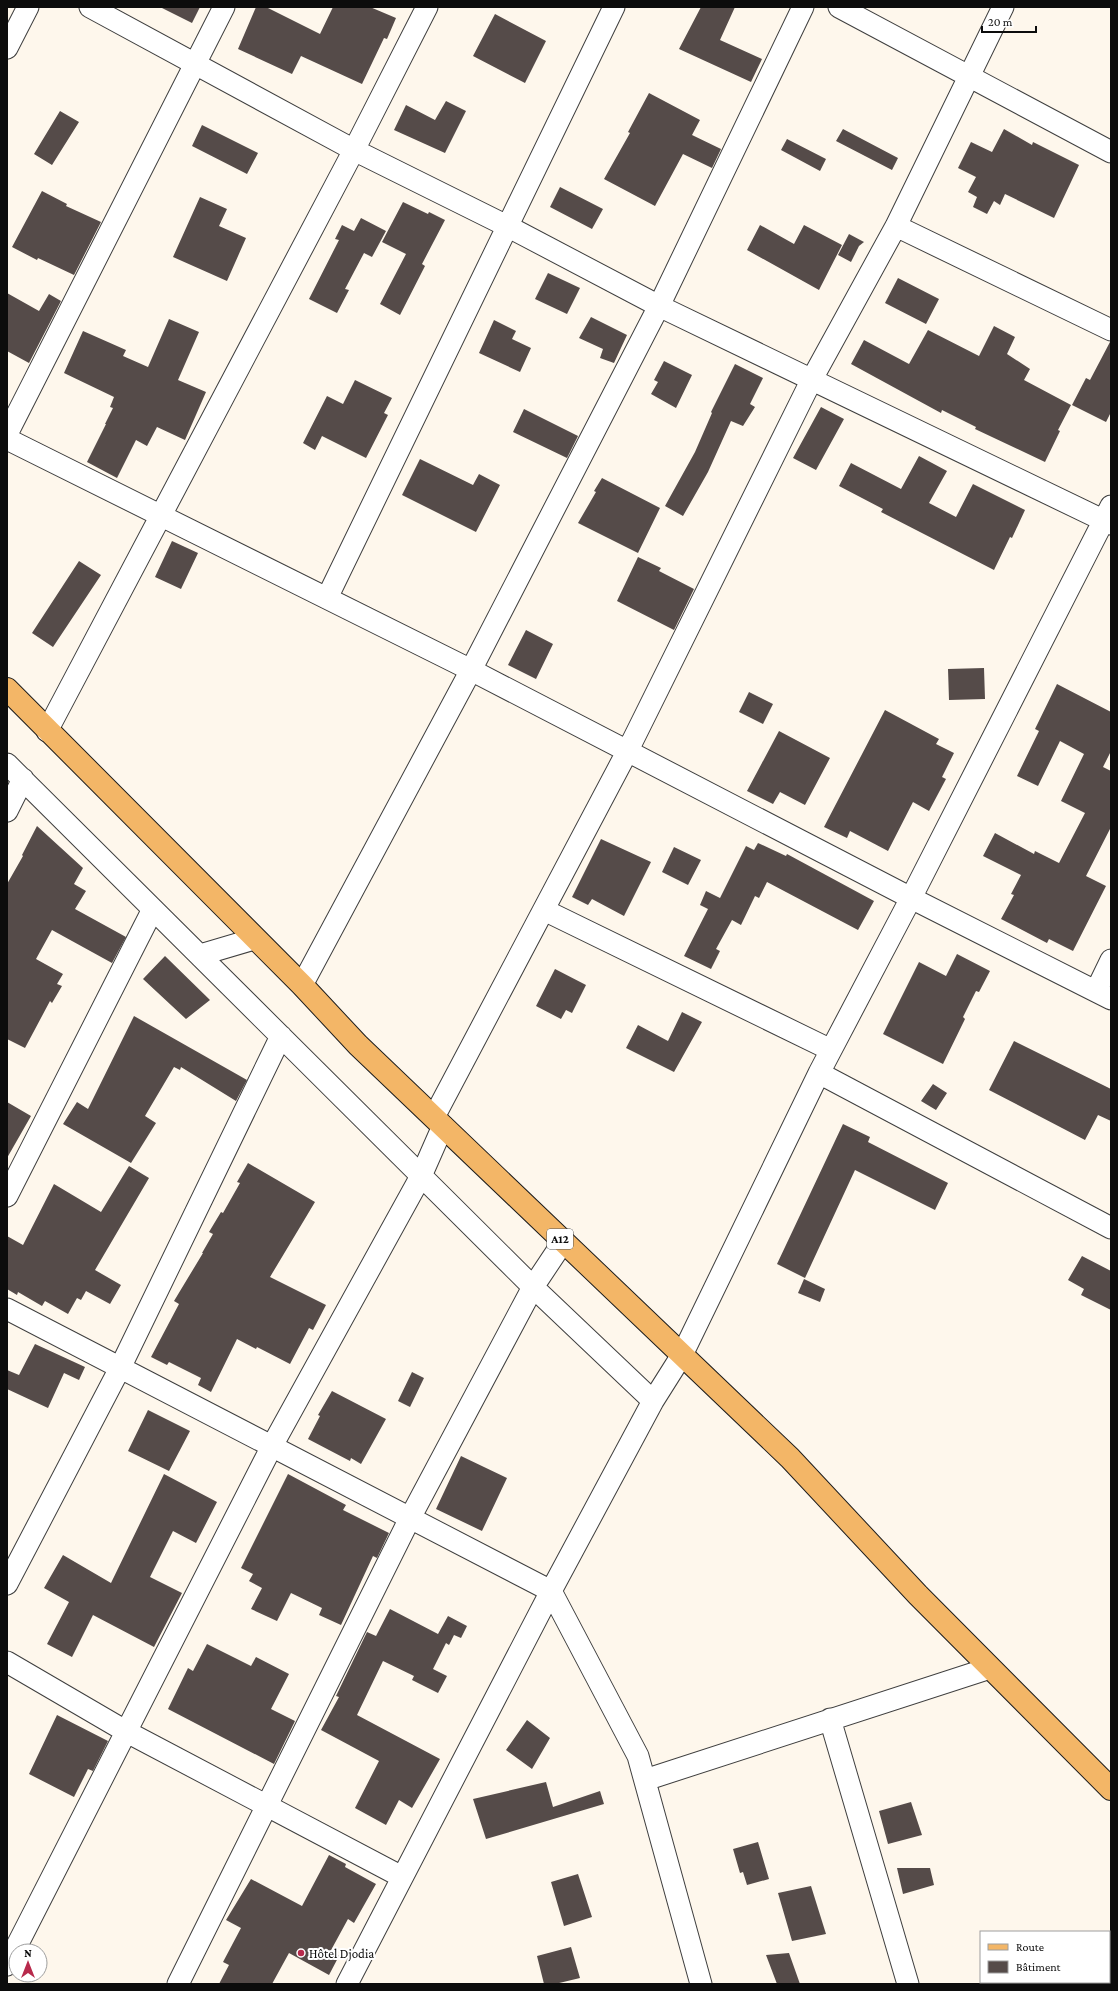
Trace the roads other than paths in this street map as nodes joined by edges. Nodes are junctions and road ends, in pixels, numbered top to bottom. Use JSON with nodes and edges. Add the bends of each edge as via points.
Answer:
{"nodes":[{"id":1,"x":28,"y":7,"type":"edge"},
{"id":2,"x":90,"y":7,"type":"edge"},
{"id":3,"x":224,"y":7,"type":"edge"},
{"id":4,"x":427,"y":7,"type":"edge"},
{"id":5,"x":614,"y":7,"type":"edge"},
{"id":6,"x":803,"y":7,"type":"edge"},
{"id":7,"x":839,"y":7,"type":"edge"},
{"id":8,"x":1004,"y":7,"type":"edge"},
{"id":9,"x":7,"y":48,"type":"edge"},
{"id":10,"x":195,"y":64,"type":"junction"},
{"id":11,"x":968,"y":76,"type":"junction"},
{"id":12,"x":354,"y":150,"type":"junction"},
{"id":13,"x":1111,"y":152,"type":"edge"},
{"id":14,"x":507,"y":226,"type":"junction"},
{"id":15,"x":896,"y":226,"type":"junction"},
{"id":16,"x":659,"y":306,"type":"junction"},
{"id":17,"x":1111,"y":330,"type":"edge"},
{"id":18,"x":812,"y":379,"type":"junction"},
{"id":19,"x":7,"y":434,"type":"edge"},
{"id":20,"x":7,"y":439,"type":"edge"},
{"id":21,"x":160,"y":515,"type":"junction"},
{"id":22,"x":1109,"y":517,"type":"edge"},
{"id":23,"x":327,"y":598,"type":"junction"},
{"id":24,"x":472,"y":670,"type":"junction"},
{"id":25,"x":7,"y":689,"type":"edge"},
{"id":26,"x":47,"y":732,"type":"junction"},
{"id":27,"x":627,"y":752,"type":"junction"},
{"id":28,"x":7,"y":764,"type":"edge"},
{"id":29,"x":23,"y":779,"type":"junction"},
{"id":30,"x":7,"y":811,"type":"edge"},
{"id":31,"x":911,"y":898,"type":"junction"},
{"id":32,"x":153,"y":909,"type":"junction"},
{"id":33,"x":544,"y":910,"type":"junction"},
{"id":34,"x":254,"y":939,"type":"junction"},
{"id":35,"x":200,"y":955,"type":"junction"},
{"id":36,"x":1111,"y":960,"type":"edge"},
{"id":37,"x":302,"y":985,"type":"junction"},
{"id":38,"x":1104,"y":995,"type":"edge"},
{"id":39,"x":281,"y":1036,"type":"junction"},
{"id":40,"x":831,"y":1050,"type":"junction"},
{"id":41,"x":819,"y":1073,"type":"junction"},
{"id":42,"x":438,"y":1122,"type":"junction"},
{"id":43,"x":421,"y":1176,"type":"junction"},
{"id":44,"x":7,"y":1196,"type":"edge"},
{"id":45,"x":1111,"y":1228,"type":"edge"},
{"id":46,"x":563,"y":1242,"type":"junction"},
{"id":47,"x":533,"y":1287,"type":"junction"},
{"id":48,"x":7,"y":1309,"type":"edge"},
{"id":49,"x":682,"y":1355,"type":"junction"},
{"id":50,"x":120,"y":1368,"type":"junction"},
{"id":51,"x":653,"y":1401,"type":"junction"},
{"id":52,"x":272,"y":1446,"type":"junction"},
{"id":53,"x":410,"y":1518,"type":"junction"},
{"id":54,"x":7,"y":1584,"type":"edge"},
{"id":55,"x":551,"y":1591,"type":"junction"},
{"id":56,"x":7,"y":1662,"type":"edge"},
{"id":57,"x":990,"y":1668,"type":"junction"},
{"id":58,"x":830,"y":1720,"type":"junction"},
{"id":59,"x":126,"y":1732,"type":"junction"},
{"id":60,"x":645,"y":1780,"type":"junction"},
{"id":61,"x":1111,"y":1789,"type":"edge"},
{"id":62,"x":266,"y":1806,"type":"junction"},
{"id":63,"x":402,"y":1877,"type":"junction"},
{"id":64,"x":7,"y":1965,"type":"edge"},
{"id":65,"x":178,"y":1984,"type":"edge"},
{"id":66,"x":347,"y":1984,"type":"edge"},
{"id":67,"x":701,"y":1984,"type":"edge"},
{"id":68,"x":908,"y":1984,"type":"edge"}],
"edges":[{"from":1,"to":9,"type":"street"},
{"from":2,"to":10,"type":"street"},
{"from":3,"to":10,"type":"street"},
{"from":4,"to":12,"type":"street"},
{"from":5,"to":14,"type":"street"},
{"from":6,"to":16,"type":"street"},
{"from":7,"to":11,"type":"street"},
{"from":8,"to":11,"type":"street"},
{"from":10,"to":12,"type":"street"},
{"from":10,"to":19,"type":"street"},
{"from":11,"to":13,"type":"street"},
{"from":11,"to":15,"type":"street"},
{"from":12,"to":14,"type":"street"},
{"from":12,"to":21,"type":"street"},
{"from":14,"to":16,"type":"street"},
{"from":14,"to":23,"type":"street"},
{"from":15,"to":17,"type":"street"},
{"from":15,"to":18,"type":"street"},
{"from":16,"to":18,"type":"street"},
{"from":16,"to":24,"type":"street"},
{"from":18,"to":22,"type":"street"},
{"from":18,"to":27,"type":"street"},
{"from":20,"to":21,"type":"street"},
{"from":21,"to":23,"type":"street"},
{"from":21,"to":26,"type":"street"},
{"from":22,"to":31,"type":"street"},
{"from":23,"to":24,"type":"street"},
{"from":24,"to":27,"type":"street"},
{"from":24,"to":37,"type":"street"},
{"from":25,"to":26,"type":"main road","number":"A12"},
{"from":26,"to":34,"type":"main road","number":"A12"},
{"from":27,"to":31,"type":"street"},
{"from":27,"to":33,"type":"street"},
{"from":28,"to":29,"type":"street"},
{"from":29,"to":30,"type":"street"},
{"from":29,"to":32,"type":"street"},
{"from":31,"to":38,"type":"street"},
{"from":31,"to":40,"type":"street"},
{"from":32,"to":35,"type":"street"},
{"from":32,"to":44,"type":"street"},
{"from":33,"to":40,"type":"street"},
{"from":33,"to":42,"type":"street"},
{"from":34,"to":35,"type":"street"},
{"from":34,"to":37,"type":"main road","number":"A12"},
{"from":35,"to":39,"type":"street"},
{"from":36,"to":38,"type":"street"},
{"from":37,"to":42,"type":"main road","number":"A12","via":[[358,1045]]},
{"from":39,"to":43,"type":"street"},
{"from":39,"to":50,"type":"street"},
{"from":40,"to":41,"type":"street"},
{"from":41,"to":45,"type":"street"},
{"from":41,"to":49,"type":"street"},
{"from":42,"to":43,"type":"street"},
{"from":42,"to":46,"type":"main road","number":"A12"},
{"from":43,"to":47,"type":"street"},
{"from":43,"to":52,"type":"street"},
{"from":46,"to":47,"type":"street"},
{"from":46,"to":49,"type":"main road","number":"A12"},
{"from":47,"to":51,"type":"street"},
{"from":47,"to":53,"type":"street"},
{"from":48,"to":50,"type":"street"},
{"from":49,"to":51,"type":"street"},
{"from":49,"to":57,"type":"main road","number":"A12","via":[[790,1458]]},
{"from":50,"to":52,"type":"street"},
{"from":50,"to":54,"type":"street"},
{"from":51,"to":55,"type":"street"},
{"from":52,"to":53,"type":"street"},
{"from":52,"to":59,"type":"street"},
{"from":53,"to":55,"type":"street"},
{"from":53,"to":62,"type":"street"},
{"from":55,"to":60,"type":"street","via":[[638,1756]]},
{"from":55,"to":63,"type":"street"},
{"from":56,"to":59,"type":"street"},
{"from":57,"to":58,"type":"street"},
{"from":57,"to":61,"type":"main road","number":"A12"},
{"from":58,"to":60,"type":"street"},
{"from":58,"to":68,"type":"street"},
{"from":59,"to":62,"type":"street"},
{"from":59,"to":64,"type":"street"},
{"from":60,"to":67,"type":"street"},
{"from":62,"to":63,"type":"street"},
{"from":62,"to":65,"type":"street"},
{"from":63,"to":66,"type":"street"}]}
